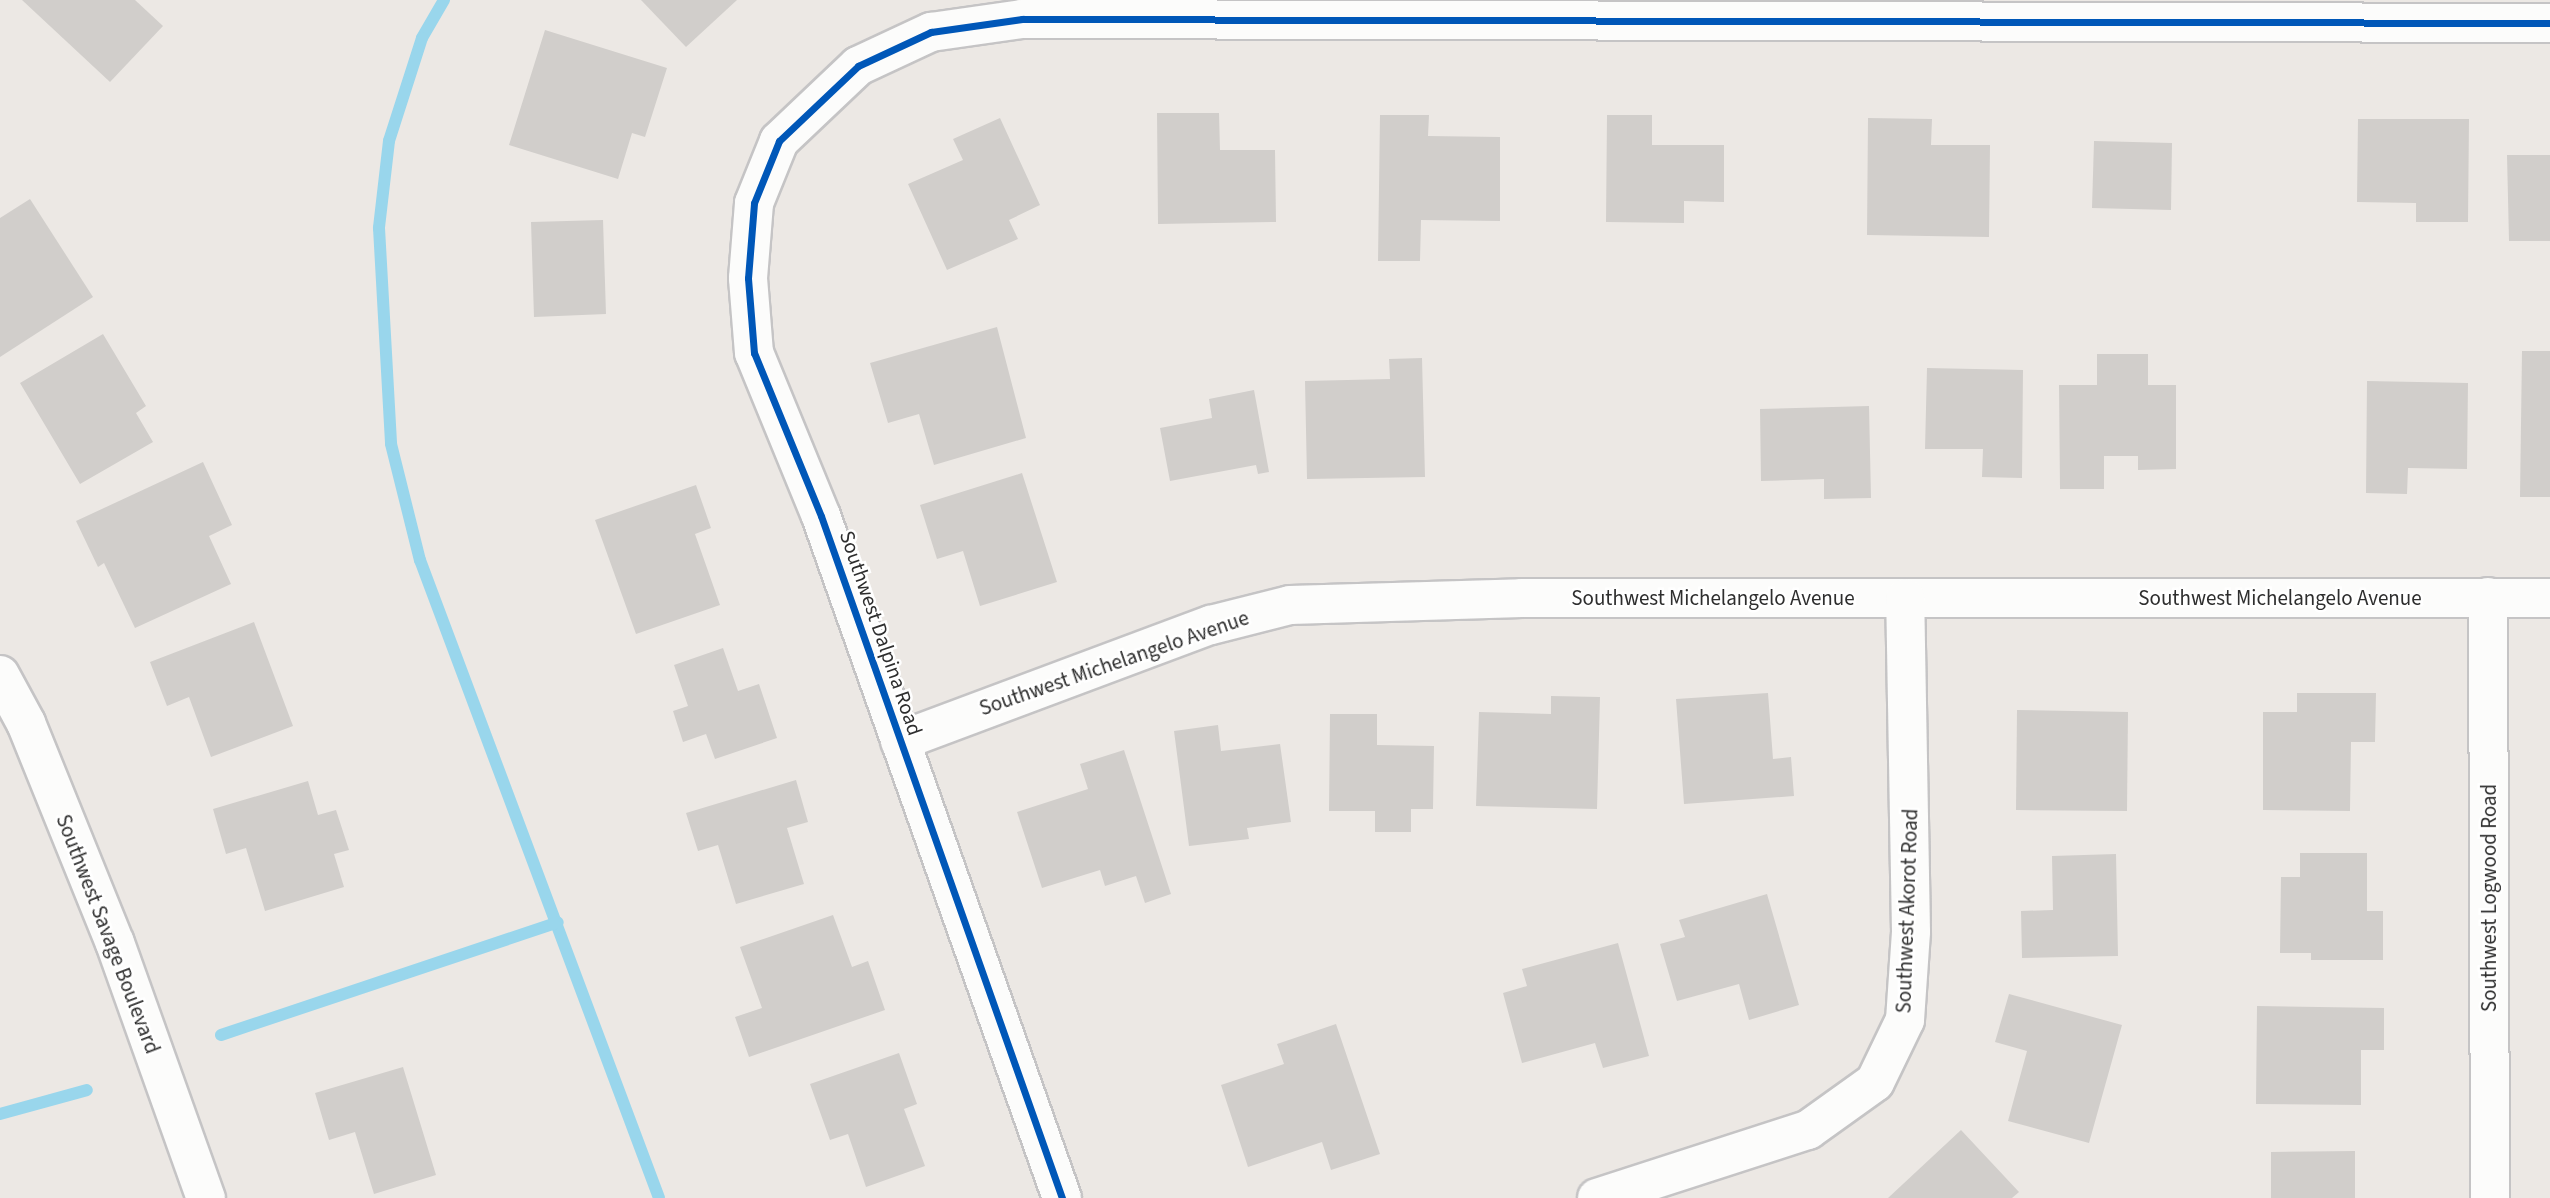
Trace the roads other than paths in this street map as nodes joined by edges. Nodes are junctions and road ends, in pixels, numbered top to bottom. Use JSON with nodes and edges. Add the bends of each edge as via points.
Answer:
{"nodes":[{"id":1,"x":2550,"y":23,"type":"edge"},
{"id":2,"x":2488,"y":597,"type":"junction"},
{"id":3,"x":1905,"y":598,"type":"junction"},
{"id":4,"x":2550,"y":598,"type":"edge"},
{"id":5,"x":0,"y":675,"type":"edge"},
{"id":6,"x":13,"y":729,"type":"edge"},
{"id":7,"x":900,"y":741,"type":"junction"},
{"id":8,"x":206,"y":1198,"type":"edge"},
{"id":9,"x":1062,"y":1198,"type":"edge"},
{"id":10,"x":1597,"y":1198,"type":"edge"},
{"id":11,"x":2490,"y":1198,"type":"edge"}],
"edges":[{"from":1,"to":7,"type":"street","name":"Southwest Dalpina Road","via":[[1022,19],[931,32],[858,66],[779,141],[754,203],[748,278],[754,353],[821,516]]},
{"from":2,"to":3,"type":"street","name":"Southwest Michelangelo Avenue"},
{"from":2,"to":4,"type":"street","name":"Southwest Michelangelo Avenue"},
{"from":2,"to":11,"type":"street","name":"Southwest Logwood Road"},
{"from":3,"to":7,"type":"street","name":"Southwest Michelangelo Avenue","via":[[1522,598],[1290,605],[1211,625]]},
{"from":3,"to":10,"type":"street","name":"Southwest Akorot Road","via":[[1911,932],[1905,1020],[1875,1082],[1808,1129]]},
{"from":5,"to":6,"type":"street","name":"Southwest Savage Boulevard"},
{"from":6,"to":8,"type":"street","name":"Southwest Savage Boulevard","via":[[115,943]]},
{"from":7,"to":9,"type":"street","name":"Southwest Dalpina Road"}]}
